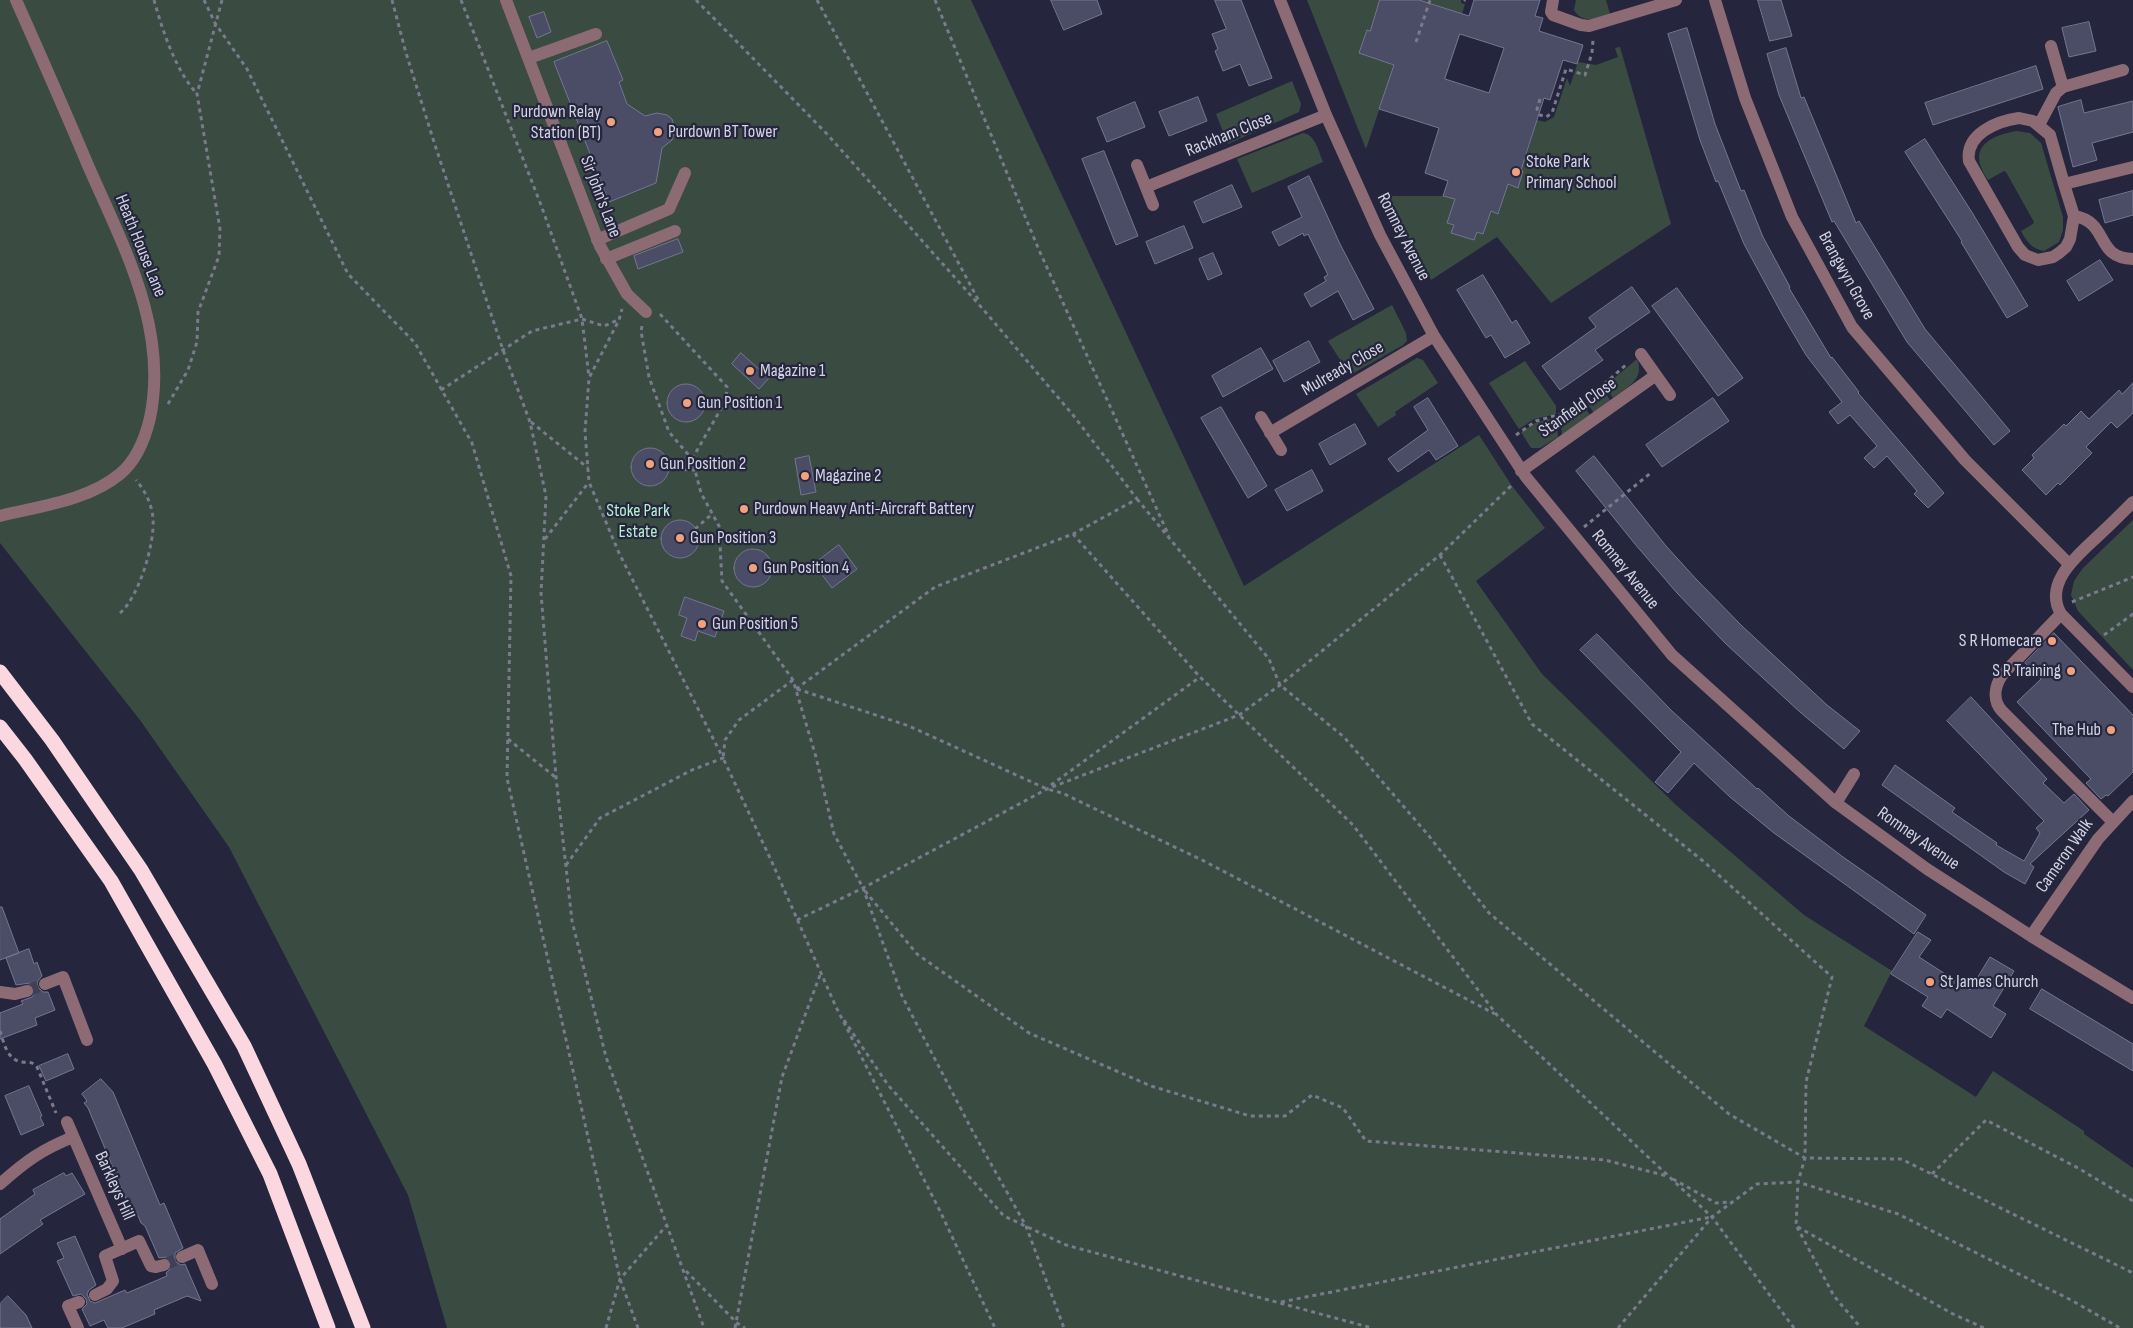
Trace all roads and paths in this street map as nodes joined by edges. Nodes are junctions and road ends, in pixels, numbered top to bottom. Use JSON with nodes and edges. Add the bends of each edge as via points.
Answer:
{"nodes":[{"id":1,"x":16,"y":0,"type":"edge"},
{"id":2,"x":154,"y":0,"type":"edge"},
{"id":3,"x":204,"y":0,"type":"edge"},
{"id":4,"x":222,"y":0,"type":"edge"},
{"id":5,"x":392,"y":0,"type":"edge"},
{"id":6,"x":461,"y":0,"type":"edge"},
{"id":7,"x":506,"y":0,"type":"edge"},
{"id":8,"x":696,"y":0,"type":"edge"},
{"id":9,"x":816,"y":0,"type":"edge"},
{"id":10,"x":935,"y":0,"type":"edge"},
{"id":11,"x":1280,"y":0,"type":"edge"},
{"id":12,"x":1430,"y":0,"type":"edge"},
{"id":13,"x":1554,"y":0,"type":"edge"},
{"id":14,"x":1676,"y":0,"type":"edge"},
{"id":15,"x":1715,"y":0,"type":"edge"},
{"id":16,"x":215,"y":23,"type":"junction"},
{"id":17,"x":1593,"y":24,"type":"junction"},
{"id":18,"x":596,"y":34,"type":"dead end"},
{"id":19,"x":1416,"y":42,"type":"dead end"},
{"id":20,"x":2051,"y":46,"type":"dead end"},
{"id":21,"x":529,"y":58,"type":"junction"},
{"id":22,"x":2123,"y":70,"type":"dead end"},
{"id":23,"x":2063,"y":87,"type":"junction"},
{"id":24,"x":197,"y":94,"type":"junction"},
{"id":25,"x":1540,"y":98,"type":"dead end"},
{"id":26,"x":1326,"y":115,"type":"junction"},
{"id":27,"x":2039,"y":125,"type":"junction"},
{"id":28,"x":1137,"y":165,"type":"dead end"},
{"id":29,"x":2133,"y":167,"type":"edge"},
{"id":30,"x":685,"y":172,"type":"dead end"},
{"id":31,"x":2064,"y":184,"type":"junction"},
{"id":32,"x":1146,"y":187,"type":"junction"},
{"id":33,"x":1153,"y":205,"type":"dead end"},
{"id":34,"x":2074,"y":216,"type":"junction"},
{"id":35,"x":675,"y":231,"type":"dead end"},
{"id":36,"x":597,"y":240,"type":"junction"},
{"id":37,"x":606,"y":259,"type":"junction"},
{"id":38,"x":2133,"y":259,"type":"edge"},
{"id":39,"x":627,"y":294,"type":"junction"},
{"id":40,"x":982,"y":308,"type":"junction"},
{"id":41,"x":646,"y":312,"type":"junction"},
{"id":42,"x":582,"y":319,"type":"junction"},
{"id":43,"x":619,"y":320,"type":"junction"},
{"id":44,"x":1434,"y":336,"type":"junction"},
{"id":45,"x":503,"y":350,"type":"junction"},
{"id":46,"x":1641,"y":354,"type":"joint"},
{"id":47,"x":1656,"y":375,"type":"junction"},
{"id":48,"x":589,"y":378,"type":"junction"},
{"id":49,"x":441,"y":390,"type":"junction"},
{"id":50,"x":1670,"y":395,"type":"dead end"},
{"id":51,"x":152,"y":409,"type":"junction"},
{"id":52,"x":1261,"y":417,"type":"dead end"},
{"id":53,"x":530,"y":422,"type":"junction"},
{"id":54,"x":1270,"y":432,"type":"junction"},
{"id":55,"x":1504,"y":445,"type":"junction"},
{"id":56,"x":1281,"y":450,"type":"dead end"},
{"id":57,"x":692,"y":459,"type":"junction"},
{"id":58,"x":130,"y":464,"type":"junction"},
{"id":59,"x":588,"y":468,"type":"junction"},
{"id":60,"x":668,"y":469,"type":"dead end"},
{"id":61,"x":695,"y":470,"type":"junction"},
{"id":62,"x":1521,"y":471,"type":"junction"},
{"id":63,"x":1652,"y":472,"type":"dead end"},
{"id":64,"x":589,"y":482,"type":"junction"},
{"id":65,"x":1512,"y":486,"type":"dead end"},
{"id":66,"x":1137,"y":499,"type":"junction"},
{"id":67,"x":2133,"y":502,"type":"edge"},
{"id":68,"x":712,"y":514,"type":"junction"},
{"id":69,"x":0,"y":516,"type":"edge"},
{"id":70,"x":695,"y":529,"type":"dead end"},
{"id":71,"x":1073,"y":534,"type":"junction"},
{"id":72,"x":1574,"y":536,"type":"junction"},
{"id":73,"x":544,"y":540,"type":"junction"},
{"id":74,"x":1172,"y":541,"type":"junction"},
{"id":75,"x":1440,"y":555,"type":"junction"},
{"id":76,"x":2069,"y":564,"type":"junction"},
{"id":77,"x":2133,"y":578,"type":"edge"},
{"id":78,"x":2060,"y":611,"type":"junction"},
{"id":79,"x":120,"y":613,"type":"dead end"},
{"id":80,"x":2133,"y":614,"type":"edge"},
{"id":81,"x":2091,"y":644,"type":"junction"},
{"id":82,"x":0,"y":672,"type":"edge"},
{"id":83,"x":1200,"y":677,"type":"junction"},
{"id":84,"x":793,"y":680,"type":"junction"},
{"id":85,"x":1280,"y":685,"type":"junction"},
{"id":86,"x":2133,"y":687,"type":"edge"},
{"id":87,"x":796,"y":689,"type":"junction"},
{"id":88,"x":1239,"y":715,"type":"junction"},
{"id":89,"x":0,"y":727,"type":"edge"},
{"id":90,"x":508,"y":739,"type":"junction"},
{"id":91,"x":723,"y":758,"type":"junction"},
{"id":92,"x":1854,"y":774,"type":"dead end"},
{"id":93,"x":556,"y":778,"type":"junction"},
{"id":94,"x":1047,"y":789,"type":"junction"},
{"id":95,"x":2133,"y":801,"type":"edge"},
{"id":96,"x":1836,"y":803,"type":"junction"},
{"id":97,"x":2112,"y":821,"type":"junction"},
{"id":98,"x":566,"y":864,"type":"junction"},
{"id":99,"x":863,"y":888,"type":"junction"},
{"id":100,"x":797,"y":920,"type":"junction"},
{"id":101,"x":2031,"y":936,"type":"junction"},
{"id":102,"x":820,"y":974,"type":"junction"},
{"id":103,"x":45,"y":984,"type":"tunnel mouth"},
{"id":104,"x":27,"y":991,"type":"tunnel mouth"},
{"id":105,"x":0,"y":992,"type":"edge"},
{"id":106,"x":2133,"y":998,"type":"edge"},
{"id":107,"x":836,"y":1007,"type":"junction"},
{"id":108,"x":1497,"y":1015,"type":"junction"},
{"id":109,"x":0,"y":1031,"type":"edge"},
{"id":110,"x":87,"y":1040,"type":"dead end"},
{"id":111,"x":67,"y":1122,"type":"joint"},
{"id":112,"x":74,"y":1137,"type":"junction"},
{"id":113,"x":1804,"y":1158,"type":"junction"},
{"id":114,"x":1932,"y":1174,"type":"junction"},
{"id":115,"x":1668,"y":1176,"type":"junction"},
{"id":116,"x":1798,"y":1182,"type":"junction"},
{"id":117,"x":0,"y":1184,"type":"edge"},
{"id":118,"x":2133,"y":1201,"type":"edge"},
{"id":119,"x":1731,"y":1202,"type":"junction"},
{"id":120,"x":1712,"y":1216,"type":"junction"},
{"id":121,"x":666,"y":1226,"type":"junction"},
{"id":122,"x":1026,"y":1226,"type":"junction"},
{"id":123,"x":1796,"y":1226,"type":"junction"},
{"id":124,"x":122,"y":1249,"type":"junction"},
{"id":125,"x":182,"y":1257,"type":"tunnel mouth"},
{"id":126,"x":164,"y":1265,"type":"dead end"},
{"id":127,"x":684,"y":1269,"type":"junction"},
{"id":128,"x":2133,"y":1273,"type":"edge"},
{"id":129,"x":620,"y":1279,"type":"junction"},
{"id":130,"x":212,"y":1284,"type":"dead end"},
{"id":131,"x":95,"y":1295,"type":"dead end"},
{"id":132,"x":79,"y":1302,"type":"dead end"},
{"id":133,"x":1279,"y":1303,"type":"junction"},
{"id":134,"x":736,"y":1326,"type":"edge"},
{"id":135,"x":78,"y":1328,"type":"edge"},
{"id":136,"x":328,"y":1328,"type":"edge"},
{"id":137,"x":363,"y":1328,"type":"edge"},
{"id":138,"x":606,"y":1328,"type":"edge"},
{"id":139,"x":638,"y":1328,"type":"edge"},
{"id":140,"x":704,"y":1328,"type":"edge"},
{"id":141,"x":745,"y":1328,"type":"edge"},
{"id":142,"x":995,"y":1328,"type":"edge"},
{"id":143,"x":1064,"y":1328,"type":"edge"},
{"id":144,"x":1372,"y":1328,"type":"edge"},
{"id":145,"x":1618,"y":1328,"type":"edge"},
{"id":146,"x":1794,"y":1328,"type":"edge"},
{"id":147,"x":1860,"y":1328,"type":"edge"},
{"id":148,"x":1984,"y":1328,"type":"edge"},
{"id":149,"x":2120,"y":1328,"type":"edge"}],
"edges":[{"from":1,"to":51,"type":"street","name":"Heath House Lane","via":[[145,304],[153,344]]},
{"from":2,"to":24,"type":"path","via":[[168,42],[188,83]]},
{"from":3,"to":16,"type":"path"},
{"from":4,"to":16,"type":"path"},
{"from":5,"to":45,"type":"path","via":[[406,54]]},
{"from":6,"to":42,"type":"path"},
{"from":7,"to":21,"type":"street","name":"Sir John's Lane"},
{"from":8,"to":40,"type":"path","via":[[827,134]]},
{"from":9,"to":40,"type":"path"},
{"from":10,"to":74,"type":"path","via":[[1039,250]]},
{"from":11,"to":26,"type":"street","name":"Romney Avenue"},
{"from":12,"to":19,"type":"path"},
{"from":13,"to":17,"type":"street","via":[[1553,15],[1584,26]]},
{"from":14,"to":17,"type":"street"},
{"from":15,"to":76,"type":"street","name":"Brangwyn Grove","via":[[1744,98],[1792,216],[1852,327],[1965,460]]},
{"from":16,"to":24,"type":"path"},
{"from":16,"to":49,"type":"path","via":[[247,68],[348,274],[415,343]]},
{"from":17,"to":25,"type":"path","via":[[1592,53],[1585,75],[1566,69],[1552,113],[1546,117],[1537,109]]},
{"from":18,"to":21,"type":"street"},
{"from":20,"to":23,"type":"street"},
{"from":21,"to":36,"type":"street","name":"Sir John's Lane"},
{"from":22,"to":23,"type":"street"},
{"from":23,"to":27,"type":"street","via":[[2056,93]]},
{"from":24,"to":51,"type":"path","via":[[220,229],[219,256],[198,312],[197,342],[188,370],[165,410]]},
{"from":26,"to":32,"type":"street","name":"Rackham Close"},
{"from":26,"to":44,"type":"street","name":"Romney Avenue","via":[[1380,235]]},
{"from":27,"to":31,"type":"street","via":[[2050,135]]},
{"from":27,"to":34,"type":"street","via":[[2020,118],[1999,123],[1976,137],[1968,153],[1969,161],[2018,247],[2031,258],[2053,257],[2066,247]]},
{"from":28,"to":32,"type":"street"},
{"from":29,"to":31,"type":"street"},
{"from":30,"to":36,"type":"street","via":[[669,209]]},
{"from":31,"to":34,"type":"street"},
{"from":32,"to":33,"type":"street"},
{"from":34,"to":38,"type":"street","via":[[2093,224],[2110,252],[2120,258]]},
{"from":35,"to":37,"type":"street"},
{"from":36,"to":37,"type":"street","name":"Sir John's Lane"},
{"from":37,"to":39,"type":"street","name":"Sir John's Lane"},
{"from":39,"to":41,"type":"street","name":"Sir John's Lane"},
{"from":39,"to":43,"type":"path"},
{"from":40,"to":66,"type":"path","via":[[1073,415]]},
{"from":41,"to":57,"type":"path","via":[[641,331],[649,377],[668,432]]},
{"from":41,"to":57,"type":"path","via":[[660,313],[727,387],[726,400]]},
{"from":42,"to":43,"type":"path","via":[[604,326]]},
{"from":42,"to":45,"type":"path","via":[[532,332]]},
{"from":42,"to":48,"type":"path"},
{"from":43,"to":48,"type":"path"},
{"from":44,"to":54,"type":"street","name":"Mulready Close"},
{"from":44,"to":55,"type":"street","name":"Romney Avenue"},
{"from":45,"to":49,"type":"path"},
{"from":45,"to":53,"type":"path"},
{"from":46,"to":47,"type":"street"},
{"from":46,"to":55,"type":"path","via":[[1580,407],[1530,424]]},
{"from":47,"to":50,"type":"street"},
{"from":47,"to":62,"type":"street","name":"Stanfield Close"},
{"from":48,"to":59,"type":"path","via":[[585,432]]},
{"from":49,"to":90,"type":"path","via":[[472,443],[511,576]]},
{"from":51,"to":58,"type":"street","name":"Heath House Lane","via":[[143,440]]},
{"from":52,"to":54,"type":"street"},
{"from":53,"to":59,"type":"path"},
{"from":53,"to":73,"type":"path","via":[[546,496]]},
{"from":54,"to":56,"type":"street"},
{"from":55,"to":62,"type":"street","name":"Romney Avenue"},
{"from":57,"to":61,"type":"path"},
{"from":58,"to":69,"type":"street","name":"Heath House Lane","via":[[110,481],[83,495]]},
{"from":58,"to":79,"type":"path","via":[[146,492],[153,518],[150,550],[136,589]]},
{"from":59,"to":64,"type":"path"},
{"from":60,"to":61,"type":"path"},
{"from":61,"to":68,"type":"path","via":[[701,493]]},
{"from":62,"to":72,"type":"street","name":"Romney Avenue"},
{"from":63,"to":72,"type":"path"},
{"from":64,"to":73,"type":"path"},
{"from":64,"to":91,"type":"path","via":[[619,553]]},
{"from":65,"to":75,"type":"path"},
{"from":66,"to":71,"type":"path"},
{"from":66,"to":74,"type":"path"},
{"from":67,"to":76,"type":"street"},
{"from":68,"to":70,"type":"path"},
{"from":68,"to":84,"type":"path","via":[[719,526],[722,581]]},
{"from":71,"to":83,"type":"path"},
{"from":71,"to":87,"type":"path","via":[[935,587]]},
{"from":72,"to":96,"type":"street","name":"Romney Avenue","via":[[1672,655]]},
{"from":73,"to":93,"type":"path","via":[[541,593]]},
{"from":74,"to":85,"type":"path","via":[[1269,659]]},
{"from":75,"to":85,"type":"path"},
{"from":75,"to":113,"type":"path","via":[[1532,724],[1703,861],[1832,977],[1806,1082]]},
{"from":76,"to":78,"type":"street","via":[[2058,583]]},
{"from":77,"to":78,"type":"path","via":[[2090,593]]},
{"from":78,"to":81,"type":"street"},
{"from":78,"to":97,"type":"street","via":[[2002,675],[1996,701],[2002,711]]},
{"from":80,"to":81,"type":"path"},
{"from":81,"to":86,"type":"street"},
{"from":82,"to":137,"type":"highway","via":[[52,740],[141,870],[244,1046],[299,1164]]},
{"from":83,"to":88,"type":"path"},
{"from":83,"to":94,"type":"path"},
{"from":84,"to":87,"type":"path"},
{"from":84,"to":91,"type":"path","via":[[738,720],[725,740]]},
{"from":85,"to":88,"type":"path"},
{"from":85,"to":113,"type":"path","via":[[1344,737],[1429,836],[1489,913],[1729,1114]]},
{"from":87,"to":94,"type":"path","via":[[909,726]]},
{"from":87,"to":99,"type":"path","via":[[834,834]]},
{"from":88,"to":94,"type":"path"},
{"from":88,"to":108,"type":"path","via":[[1353,826]]},
{"from":89,"to":136,"type":"highway","via":[[111,881],[215,1065],[270,1174]]},
{"from":90,"to":93,"type":"path"},
{"from":90,"to":129,"type":"path","via":[[507,778]]},
{"from":91,"to":98,"type":"path","via":[[692,770],[600,818]]},
{"from":91,"to":100,"type":"path"},
{"from":92,"to":96,"type":"street"},
{"from":93,"to":98,"type":"path"},
{"from":94,"to":99,"type":"path"},
{"from":94,"to":108,"type":"path","via":[[1062,793],[1204,861]]},
{"from":95,"to":97,"type":"street","name":"Cameron Walk"},
{"from":96,"to":101,"type":"street","name":"Romney Avenue"},
{"from":97,"to":101,"type":"street","name":"Cameron Walk"},
{"from":98,"to":121,"type":"path","via":[[572,921],[606,1057]]},
{"from":99,"to":100,"type":"path"},
{"from":99,"to":115,"type":"path","via":[[917,954],[1029,1032],[1151,1086],[1250,1116],[1285,1116],[1312,1095],[1343,1108],[1366,1141],[1605,1160]]},
{"from":99,"to":122,"type":"path","via":[[902,996]]},
{"from":100,"to":102,"type":"path"},
{"from":101,"to":106,"type":"street","name":"Romney Avenue"},
{"from":102,"to":107,"type":"path"},
{"from":102,"to":134,"type":"path","via":[[782,1078]]},
{"from":103,"to":110,"type":"street","via":[[63,977]]},
{"from":104,"to":105,"type":"street","via":[[15,994]]},
{"from":107,"to":122,"type":"path","via":[[888,1085],[940,1146],[1004,1216]]},
{"from":107,"to":142,"type":"path","via":[[940,1211]]},
{"from":108,"to":115,"type":"path"},
{"from":109,"to":111,"type":"path","via":[[11,1057],[32,1062],[37,1067],[58,1119]]},
{"from":111,"to":112,"type":"street","name":"Barkleys Hill"},
{"from":112,"to":117,"type":"street","name":"Barkleys Hill","via":[[35,1155]]},
{"from":112,"to":124,"type":"street","name":"Barkleys Hill"},
{"from":113,"to":114,"type":"path","via":[[1901,1159]]},
{"from":113,"to":116,"type":"path"},
{"from":114,"to":118,"type":"path","via":[[1986,1120]]},
{"from":114,"to":128,"type":"path"},
{"from":115,"to":119,"type":"path","via":[[1716,1203]]},
{"from":115,"to":120,"type":"path"},
{"from":116,"to":119,"type":"path","via":[[1757,1184]]},
{"from":116,"to":123,"type":"path"},
{"from":116,"to":149,"type":"path","via":[[1898,1214]]},
{"from":119,"to":120,"type":"path"},
{"from":120,"to":133,"type":"path"},
{"from":120,"to":145,"type":"path"},
{"from":120,"to":146,"type":"path"},
{"from":121,"to":127,"type":"path"},
{"from":121,"to":129,"type":"path"},
{"from":122,"to":133,"type":"path","via":[[1066,1245]]},
{"from":122,"to":143,"type":"path"},
{"from":123,"to":147,"type":"path","via":[[1834,1296]]},
{"from":123,"to":148,"type":"path"},
{"from":124,"to":126,"type":"street","name":"Barkleys Hill","via":[[139,1241],[151,1266]]},
{"from":124,"to":131,"type":"street","name":"Barkleys Hill","via":[[105,1256],[114,1281],[108,1289]]},
{"from":125,"to":130,"type":"street","via":[[198,1250]]},
{"from":127,"to":134,"type":"path"},
{"from":127,"to":140,"type":"path"},
{"from":129,"to":138,"type":"path"},
{"from":129,"to":139,"type":"path"},
{"from":132,"to":135,"type":"street","via":[[68,1306]]},
{"from":133,"to":144,"type":"path"},
{"from":134,"to":141,"type":"path"}]}
